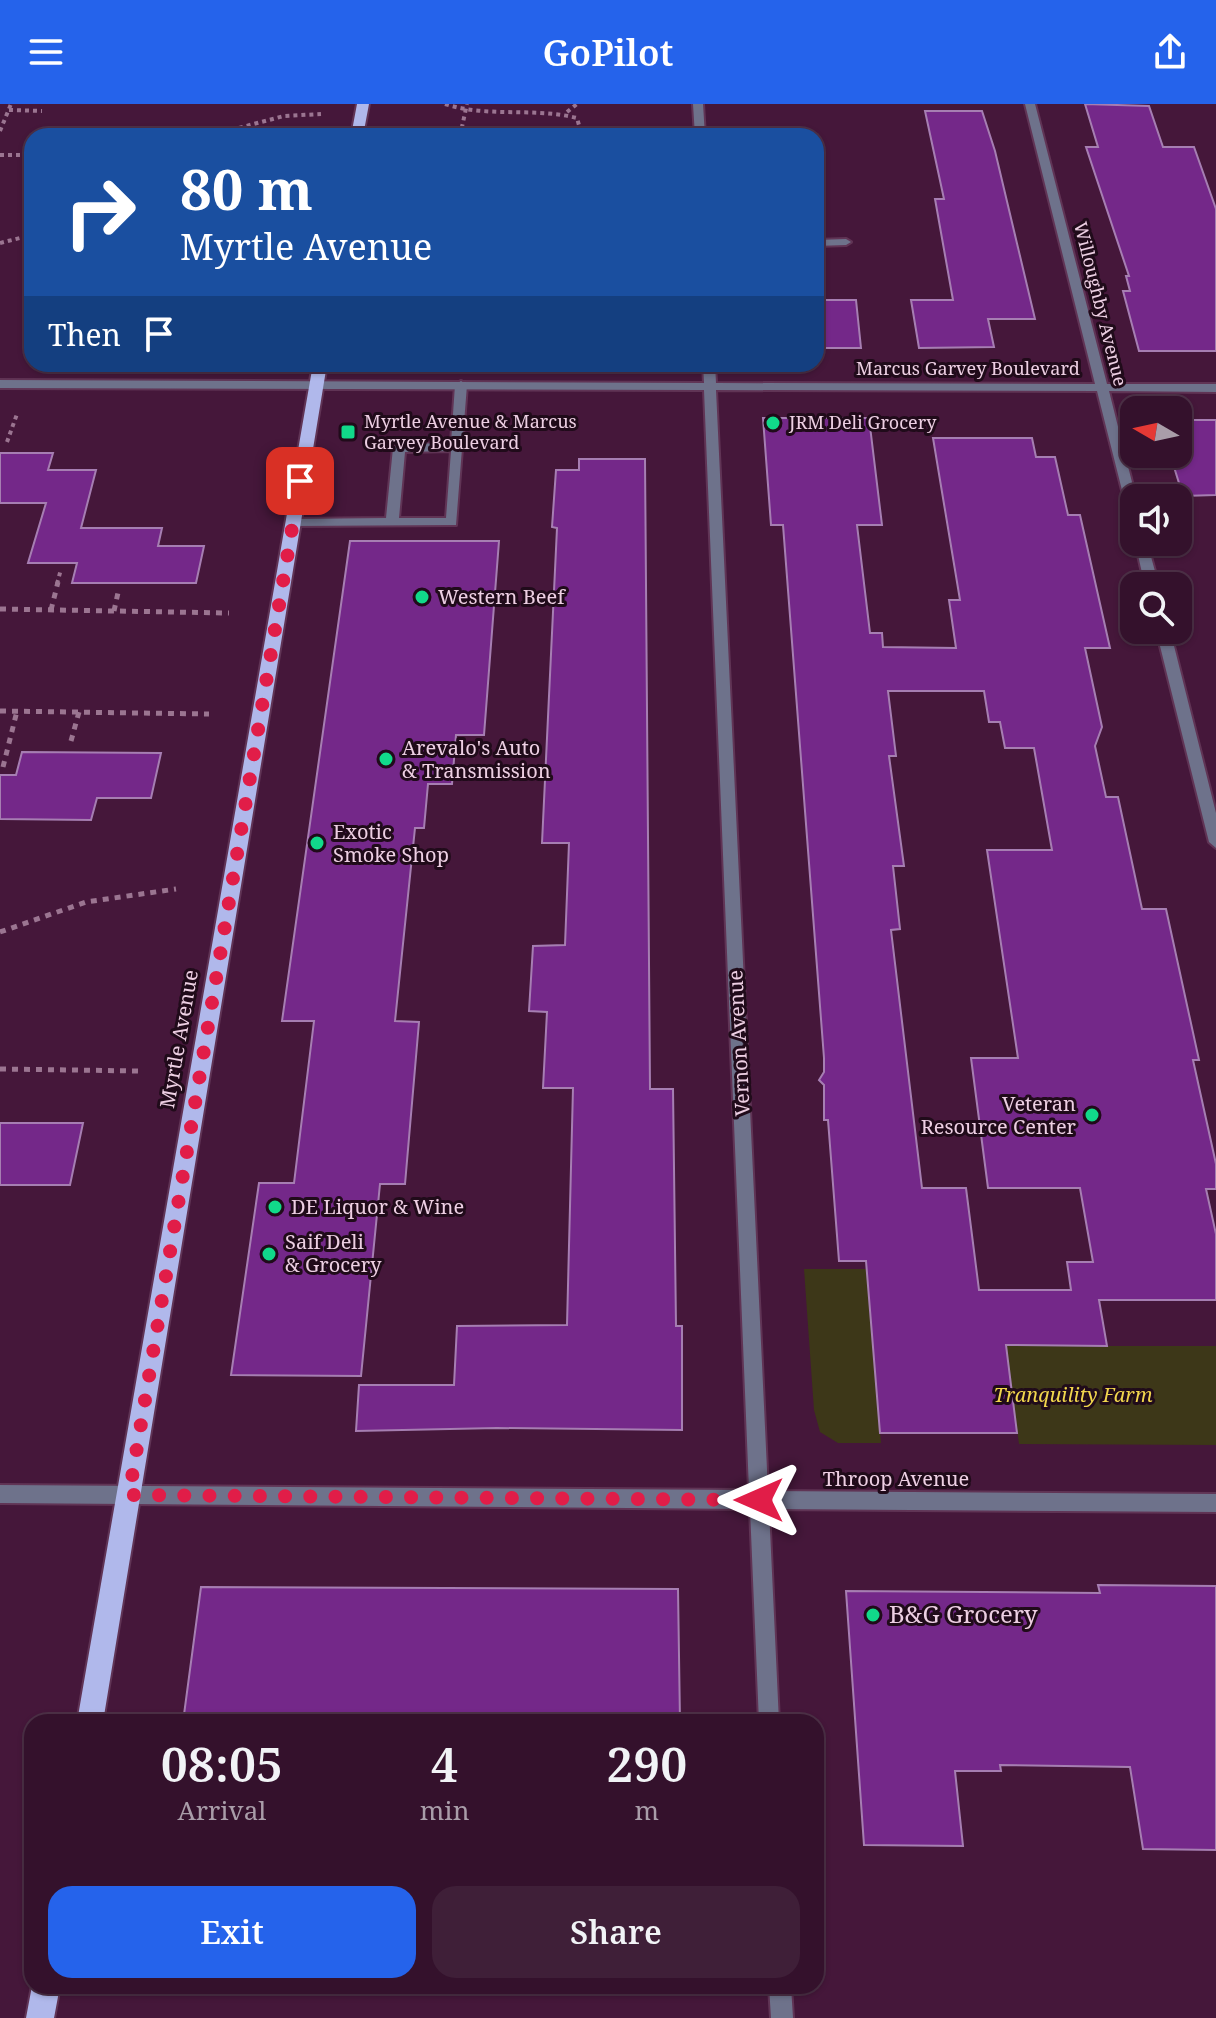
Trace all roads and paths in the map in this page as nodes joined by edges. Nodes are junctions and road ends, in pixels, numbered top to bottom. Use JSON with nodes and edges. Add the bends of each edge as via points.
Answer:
{"nodes":[{"id":1,"x":11,"y":104,"type":"edge"},
{"id":2,"x":363,"y":104,"type":"edge"},
{"id":3,"x":445,"y":104,"type":"edge"},
{"id":4,"x":467,"y":104,"type":"edge"},
{"id":5,"x":577,"y":104,"type":"edge"},
{"id":6,"x":698,"y":104,"type":"edge"},
{"id":7,"x":1030,"y":104,"type":"edge"},
{"id":8,"x":542,"y":106,"type":"edge"},
{"id":9,"x":9,"y":110,"type":"junction"},
{"id":10,"x":42,"y":111,"type":"dead end"},
{"id":11,"x":466,"y":112,"type":"junction"},
{"id":12,"x":567,"y":112,"type":"junction"},
{"id":13,"x":321,"y":114,"type":"dead end"},
{"id":14,"x":238,"y":128,"type":"edge"},
{"id":15,"x":358,"y":128,"type":"edge"},
{"id":16,"x":462,"y":128,"type":"edge"},
{"id":17,"x":580,"y":128,"type":"edge"},
{"id":18,"x":700,"y":128,"type":"edge"},
{"id":19,"x":0,"y":131,"type":"edge"},
{"id":20,"x":0,"y":155,"type":"edge"},
{"id":21,"x":24,"y":155,"type":"edge"},
{"id":22,"x":24,"y":237,"type":"edge"},
{"id":23,"x":846,"y":242,"type":"dead end"},
{"id":24,"x":0,"y":243,"type":"edge"},
{"id":25,"x":824,"y":243,"type":"edge"},
{"id":26,"x":318,"y":372,"type":"edge"},
{"id":27,"x":709,"y":372,"type":"edge"},
{"id":28,"x":0,"y":384,"type":"edge"},
{"id":29,"x":316,"y":385,"type":"junction"},
{"id":30,"x":461,"y":385,"type":"junction"},
{"id":31,"x":710,"y":387,"type":"junction"},
{"id":32,"x":1102,"y":388,"type":"junction"},
{"id":33,"x":1216,"y":388,"type":"edge"},
{"id":34,"x":17,"y":414,"type":"dead end"},
{"id":35,"x":7,"y":442,"type":"dead end"},
{"id":36,"x":457,"y":447,"type":"junction"},
{"id":37,"x":1126,"y":484,"type":"edge"},
{"id":38,"x":293,"y":523,"type":"junction"},
{"id":39,"x":392,"y":523,"type":"junction"},
{"id":40,"x":61,"y":569,"type":"dead end"},
{"id":41,"x":119,"y":588,"type":"dead end"},
{"id":42,"x":0,"y":609,"type":"edge"},
{"id":43,"x":51,"y":610,"type":"junction"},
{"id":44,"x":114,"y":611,"type":"junction"},
{"id":45,"x":229,"y":613,"type":"dead end"},
{"id":46,"x":1166,"y":644,"type":"edge"},
{"id":47,"x":0,"y":711,"type":"edge"},
{"id":48,"x":17,"y":711,"type":"junction"},
{"id":49,"x":79,"y":712,"type":"junction"},
{"id":50,"x":209,"y":714,"type":"dead end"},
{"id":51,"x":71,"y":741,"type":"dead end"},
{"id":52,"x":3,"y":767,"type":"dead end"},
{"id":53,"x":1216,"y":842,"type":"edge"},
{"id":54,"x":176,"y":889,"type":"dead end"},
{"id":55,"x":0,"y":932,"type":"edge"},
{"id":56,"x":0,"y":1069,"type":"edge"},
{"id":57,"x":140,"y":1071,"type":"dead end"},
{"id":58,"x":0,"y":1494,"type":"edge"},
{"id":59,"x":129,"y":1495,"type":"junction"},
{"id":60,"x":759,"y":1500,"type":"junction"},
{"id":61,"x":1216,"y":1503,"type":"edge"},
{"id":62,"x":91,"y":1714,"type":"edge"},
{"id":63,"x":769,"y":1714,"type":"edge"},
{"id":64,"x":44,"y":1994,"type":"edge"},
{"id":65,"x":780,"y":1994,"type":"edge"},
{"id":66,"x":40,"y":2018,"type":"edge"},
{"id":67,"x":782,"y":2018,"type":"edge"}],
"edges":[{"from":1,"to":9,"type":"path"},
{"from":2,"to":15,"type":"main road"},
{"from":3,"to":11,"type":"path"},
{"from":4,"to":11,"type":"path"},
{"from":5,"to":12,"type":"path"},
{"from":6,"to":18,"type":"street"},
{"from":7,"to":32,"type":"street","name":"Willoughby Avenue"},
{"from":8,"to":11,"type":"path"},
{"from":8,"to":12,"type":"path"},
{"from":9,"to":10,"type":"path"},
{"from":9,"to":19,"type":"path"},
{"from":11,"to":16,"type":"path"},
{"from":12,"to":17,"type":"path","via":[[577,118]]},
{"from":13,"to":14,"type":"path","via":[[284,116]]},
{"from":20,"to":21,"type":"path"},
{"from":22,"to":24,"type":"path"},
{"from":23,"to":25,"type":"street"},
{"from":26,"to":29,"type":"main road","name":"Myrtle Avenue"},
{"from":27,"to":31,"type":"street","name":"Vernon Avenue"},
{"from":28,"to":29,"type":"street","name":"Marcus Garvey Boulevard"},
{"from":29,"to":30,"type":"street","name":"Marcus Garvey Boulevard"},
{"from":29,"to":38,"type":"main road","name":"Myrtle Avenue"},
{"from":30,"to":31,"type":"street","name":"Marcus Garvey Boulevard"},
{"from":30,"to":36,"type":"street"},
{"from":31,"to":32,"type":"street","name":"Marcus Garvey Boulevard"},
{"from":31,"to":60,"type":"street","name":"Vernon Avenue"},
{"from":32,"to":33,"type":"street","name":"Marcus Garvey Boulevard"},
{"from":32,"to":37,"type":"street","name":"Willoughby Avenue"},
{"from":34,"to":35,"type":"path"},
{"from":36,"to":39,"type":"street","via":[[399,448]]},
{"from":36,"to":39,"type":"street","via":[[452,522]]},
{"from":38,"to":39,"type":"street"},
{"from":38,"to":59,"type":"main road","name":"Myrtle Avenue"},
{"from":40,"to":43,"type":"path"},
{"from":41,"to":44,"type":"path"},
{"from":42,"to":43,"type":"path"},
{"from":43,"to":44,"type":"path"},
{"from":44,"to":45,"type":"path"},
{"from":46,"to":53,"type":"street"},
{"from":47,"to":48,"type":"path"},
{"from":48,"to":49,"type":"path"},
{"from":48,"to":52,"type":"path"},
{"from":49,"to":50,"type":"path"},
{"from":49,"to":51,"type":"path"},
{"from":54,"to":55,"type":"path","via":[[89,899]]},
{"from":56,"to":57,"type":"path"},
{"from":58,"to":59,"type":"street","name":"Throop Avenue"},
{"from":59,"to":60,"type":"street","name":"Throop Avenue"},
{"from":59,"to":62,"type":"main road","name":"Myrtle Avenue"},
{"from":60,"to":61,"type":"street","name":"Throop Avenue"},
{"from":60,"to":63,"type":"street","name":"Vernon Avenue"},
{"from":64,"to":66,"type":"main road"},
{"from":65,"to":67,"type":"street"}]}
